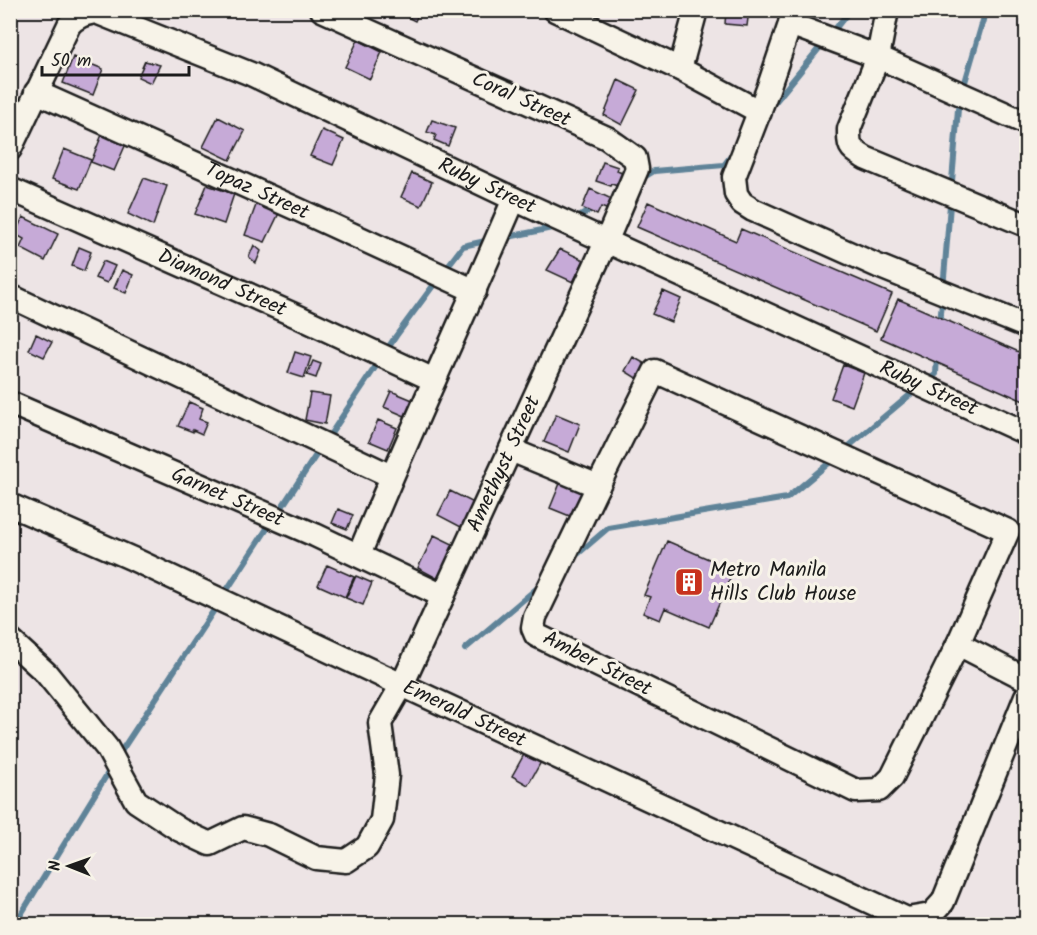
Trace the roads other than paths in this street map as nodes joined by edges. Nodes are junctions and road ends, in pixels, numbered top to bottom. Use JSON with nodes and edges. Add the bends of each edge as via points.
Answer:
{"nodes":[{"id":1,"x":322,"y":10,"type":"edge"},
{"id":2,"x":555,"y":10,"type":"edge"},
{"id":3,"x":696,"y":10,"type":"edge"},
{"id":4,"x":888,"y":10,"type":"edge"},
{"id":5,"x":791,"y":17,"type":"edge"},
{"id":6,"x":878,"y":57,"type":"junction"},
{"id":7,"x":680,"y":69,"type":"junction"},
{"id":8,"x":36,"y":92,"type":"junction"},
{"id":9,"x":760,"y":112,"type":"junction"},
{"id":10,"x":1026,"y":123,"type":"edge"},
{"id":11,"x":10,"y":149,"type":"edge"},
{"id":12,"x":10,"y":189,"type":"edge"},
{"id":13,"x":514,"y":200,"type":"junction"},
{"id":14,"x":1026,"y":225,"type":"edge"},
{"id":15,"x":606,"y":242,"type":"junction"},
{"id":16,"x":474,"y":291,"type":"junction"},
{"id":17,"x":10,"y":296,"type":"edge"},
{"id":18,"x":1026,"y":326,"type":"edge"},
{"id":19,"x":434,"y":380,"type":"junction"},
{"id":20,"x":10,"y":402,"type":"edge"},
{"id":21,"x":1026,"y":433,"type":"edge"},
{"id":22,"x":511,"y":450,"type":"junction"},
{"id":23,"x":391,"y":476,"type":"junction"},
{"id":24,"x":597,"y":486,"type":"junction"},
{"id":25,"x":10,"y":505,"type":"edge"},
{"id":26,"x":358,"y":555,"type":"junction"},
{"id":27,"x":443,"y":596,"type":"junction"},
{"id":28,"x":10,"y":640,"type":"edge"},
{"id":29,"x":958,"y":644,"type":"junction"},
{"id":30,"x":1026,"y":679,"type":"edge"},
{"id":31,"x":402,"y":685,"type":"junction"},
{"id":32,"x":1026,"y":696,"type":"edge"}],
"edges":[{"from":1,"to":15,"type":"street","name":"Coral Street","via":[[607,138],[635,158],[637,170]]},
{"from":2,"to":7,"type":"street"},
{"from":3,"to":7,"type":"street"},
{"from":4,"to":6,"type":"street"},
{"from":5,"to":6,"type":"street"},
{"from":5,"to":9,"type":"street"},
{"from":6,"to":10,"type":"street"},
{"from":6,"to":14,"type":"street","via":[[849,129],[852,149],[865,158]]},
{"from":7,"to":9,"type":"street"},
{"from":8,"to":11,"type":"street","name":"Ruby Street"},
{"from":8,"to":13,"type":"street","name":"Ruby Street","via":[[69,25],[83,14],[96,12],[251,74]]},
{"from":8,"to":16,"type":"street","name":"Topaz Street"},
{"from":9,"to":18,"type":"street","via":[[734,177],[736,194],[742,203],[878,266]]},
{"from":12,"to":19,"type":"street","name":"Diamond Street"},
{"from":13,"to":15,"type":"street","name":"Ruby Street"},
{"from":13,"to":16,"type":"street"},
{"from":15,"to":21,"type":"street","name":"Ruby Street"},
{"from":15,"to":22,"type":"street","name":"Amethyst Street"},
{"from":16,"to":19,"type":"street"},
{"from":17,"to":23,"type":"street"},
{"from":19,"to":23,"type":"street"},
{"from":20,"to":26,"type":"street","name":"Garnet Street"},
{"from":22,"to":24,"type":"street"},
{"from":22,"to":27,"type":"street","name":"Amethyst Street"},
{"from":23,"to":26,"type":"street"},
{"from":24,"to":29,"type":"street","name":"Amber Street","via":[[655,371],[1008,531]]},
{"from":24,"to":29,"type":"street","name":"Amber Street","via":[[535,617],[536,635],[856,791],[879,790],[892,777]]},
{"from":25,"to":31,"type":"street","name":"Emerald Street"},
{"from":26,"to":27,"type":"street","name":"Garnet Street"},
{"from":27,"to":31,"type":"street","name":"Amethyst Street"},
{"from":28,"to":31,"type":"street","name":"Amethyst Street","via":[[46,673],[107,748],[136,801],[210,844],[243,828],[269,835],[316,858],[346,861],[367,847],[382,820],[387,775],[380,723]]},
{"from":29,"to":30,"type":"street"},
{"from":31,"to":32,"type":"street","name":"Emerald Street","via":[[907,919],[931,915],[943,902]]}]}
